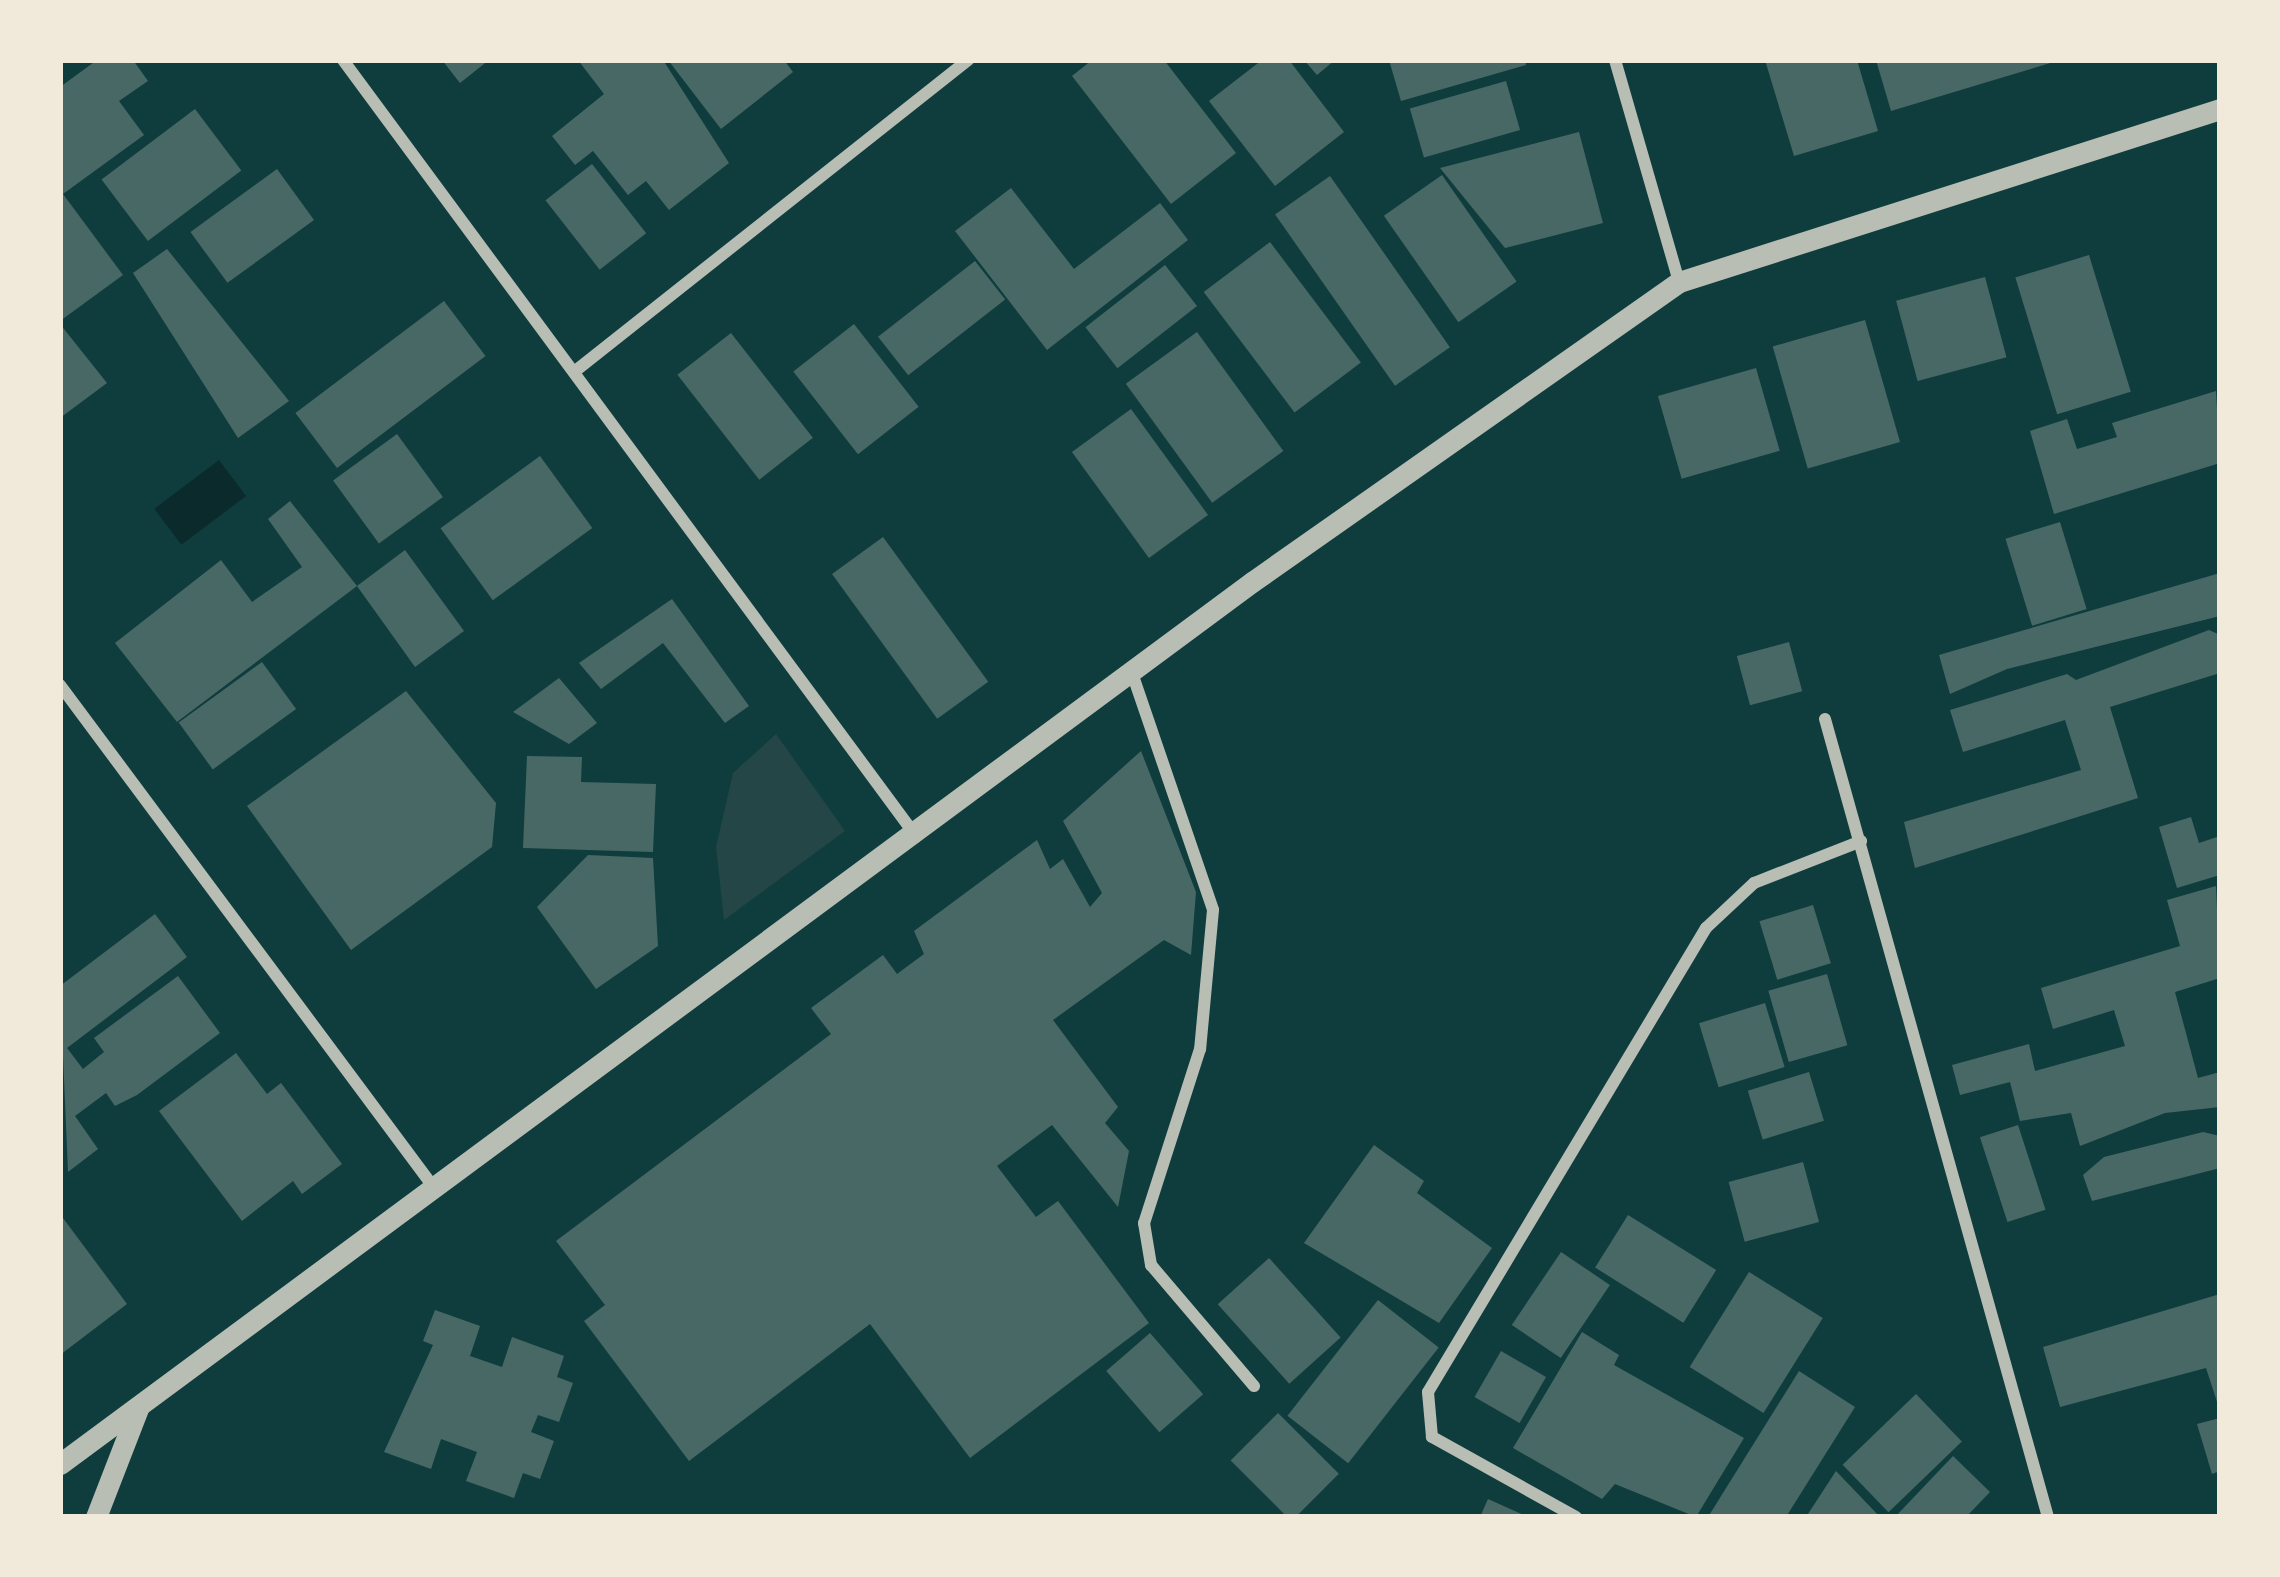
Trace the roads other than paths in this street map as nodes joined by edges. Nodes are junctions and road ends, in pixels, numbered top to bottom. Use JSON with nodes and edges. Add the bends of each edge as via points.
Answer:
{"nodes":[{"id":1,"x":344,"y":60,"type":"edge"},
{"id":2,"x":968,"y":60,"type":"edge"},
{"id":3,"x":1615,"y":60,"type":"edge"},
{"id":4,"x":2220,"y":109,"type":"edge"},
{"id":5,"x":1679,"y":282,"type":"junction"},
{"id":6,"x":574,"y":372,"type":"junction"},
{"id":7,"x":1132,"y":673,"type":"junction"},
{"id":8,"x":60,"y":685,"type":"edge"},
{"id":9,"x":1825,"y":719,"type":"dead end"},
{"id":10,"x":916,"y":837,"type":"junction"},
{"id":11,"x":1861,"y":841,"type":"junction"},
{"id":12,"x":436,"y":1190,"type":"junction"},
{"id":13,"x":1254,"y":1386,"type":"dead end"},
{"id":14,"x":139,"y":1406,"type":"junction"},
{"id":15,"x":60,"y":1464,"type":"edge"},
{"id":16,"x":95,"y":1517,"type":"edge"},
{"id":17,"x":1576,"y":1517,"type":"edge"},
{"id":18,"x":2048,"y":1517,"type":"edge"}],
"edges":[{"from":1,"to":6,"type":"street"},
{"from":2,"to":6,"type":"street"},
{"from":3,"to":5,"type":"street"},
{"from":4,"to":5,"type":"street"},
{"from":5,"to":7,"type":"street"},
{"from":6,"to":10,"type":"street"},
{"from":7,"to":10,"type":"street"},
{"from":7,"to":13,"type":"street","via":[[1213,910],[1200,1049],[1144,1223],[1151,1265]]},
{"from":8,"to":12,"type":"street"},
{"from":9,"to":11,"type":"street"},
{"from":10,"to":12,"type":"street"},
{"from":11,"to":17,"type":"street","via":[[1754,883],[1706,928],[1428,1392],[1432,1437]]},
{"from":11,"to":18,"type":"street"},
{"from":12,"to":14,"type":"street"},
{"from":14,"to":15,"type":"street"},
{"from":14,"to":16,"type":"street"}]}
